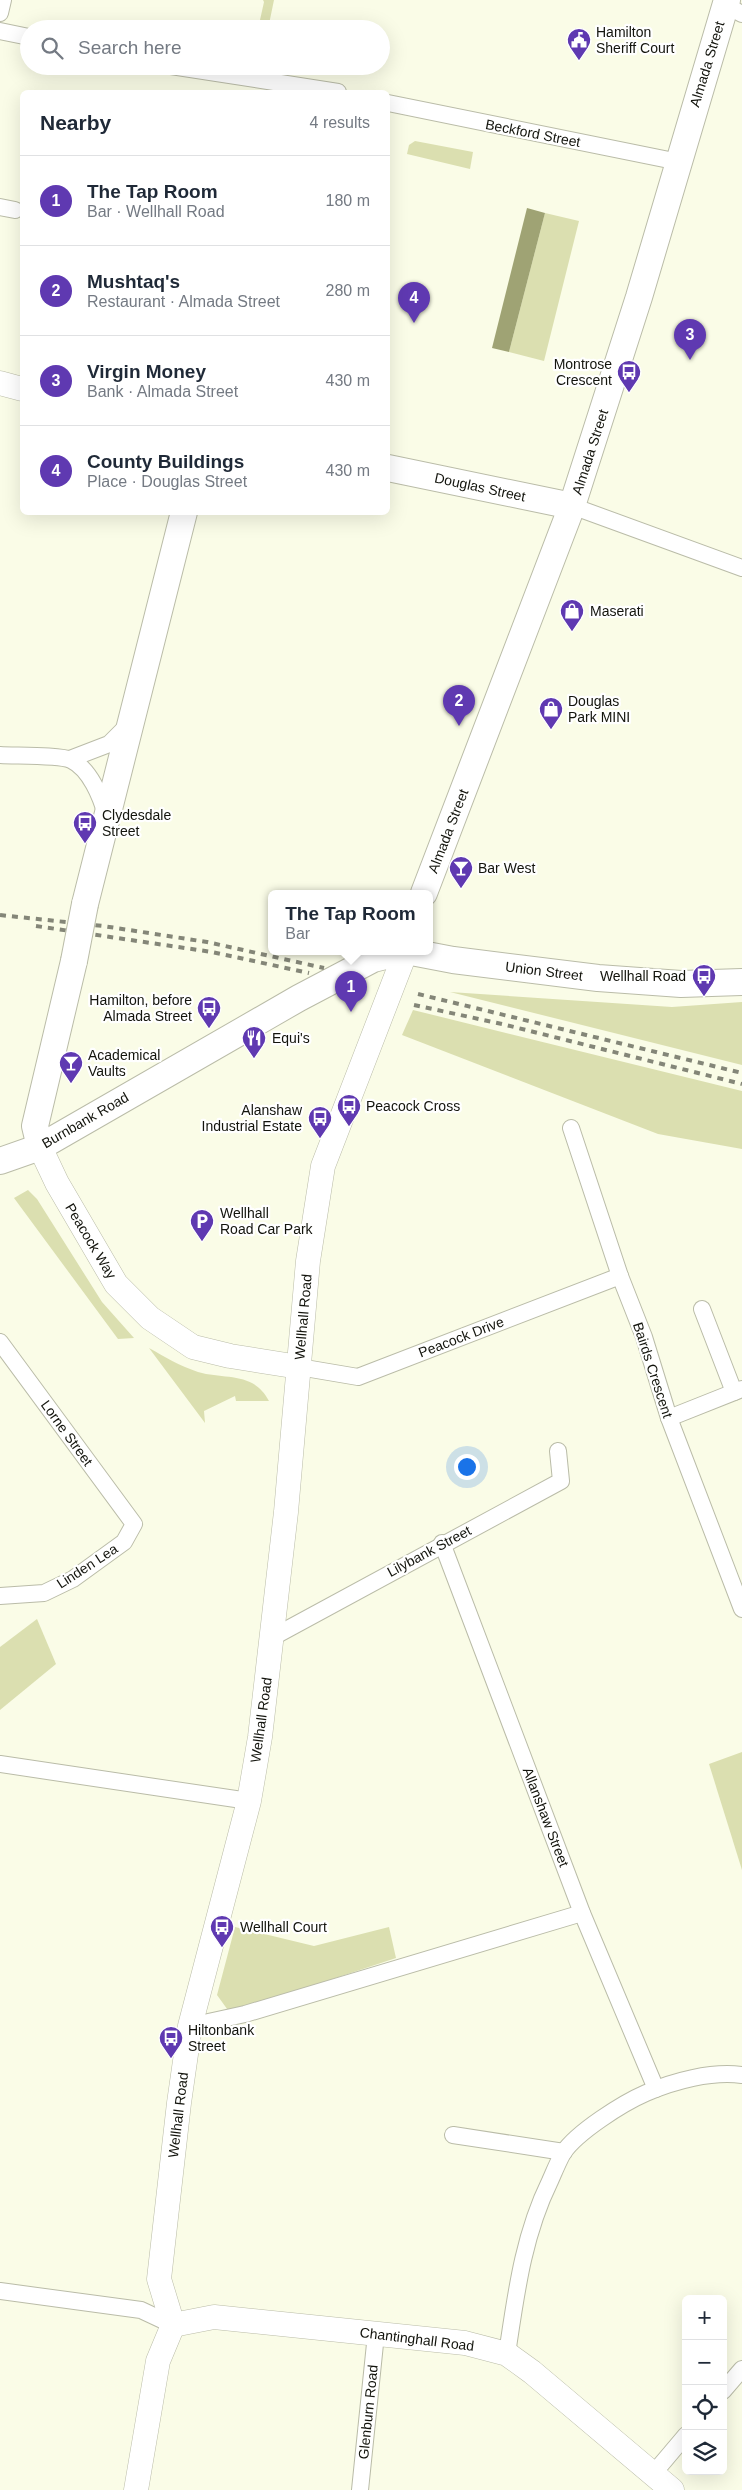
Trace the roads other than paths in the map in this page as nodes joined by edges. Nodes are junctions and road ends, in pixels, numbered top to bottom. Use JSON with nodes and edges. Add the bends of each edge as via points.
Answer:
{"nodes":[{"id":1,"x":3,"y":0,"type":"edge"},
{"id":2,"x":731,"y":6,"type":"edge"},
{"id":3,"x":0,"y":13,"type":"edge"},
{"id":4,"x":0,"y":31,"type":"edge"},
{"id":5,"x":20,"y":35,"type":"edge"},
{"id":6,"x":227,"y":75,"type":"edge"},
{"id":7,"x":258,"y":80,"type":"junction"},
{"id":8,"x":270,"y":90,"type":"edge"},
{"id":9,"x":316,"y":90,"type":"edge"},
{"id":10,"x":390,"y":103,"type":"edge"},
{"id":11,"x":679,"y":162,"type":"junction"},
{"id":12,"x":0,"y":383,"type":"edge"},
{"id":13,"x":20,"y":388,"type":"edge"},
{"id":14,"x":390,"y":468,"type":"edge"},
{"id":15,"x":572,"y":506,"type":"junction"},
{"id":16,"x":183,"y":515,"type":"edge"},
{"id":17,"x":742,"y":568,"type":"edge"},
{"id":18,"x":133,"y":719,"type":"junction"},
{"id":19,"x":0,"y":755,"type":"edge"},
{"id":20,"x":70,"y":760,"type":"junction"},
{"id":21,"x":108,"y":820,"type":"junction"},
{"id":22,"x":425,"y":890,"type":"edge"},
{"id":23,"x":392,"y":955,"type":"edge"},
{"id":24,"x":404,"y":955,"type":"edge"},
{"id":25,"x":433,"y":955,"type":"edge"},
{"id":26,"x":742,"y":982,"type":"edge"},
{"id":27,"x":47,"y":1072,"type":"junction"},
{"id":28,"x":570,"y":1128,"type":"dead end"},
{"id":29,"x":40,"y":1147,"type":"junction"},
{"id":30,"x":2,"y":1160,"type":"edge"},
{"id":31,"x":620,"y":1276,"type":"junction"},
{"id":32,"x":702,"y":1309,"type":"dead end"},
{"id":33,"x":0,"y":1342,"type":"edge"},
{"id":34,"x":299,"y":1367,"type":"junction"},
{"id":35,"x":738,"y":1390,"type":"edge"},
{"id":36,"x":669,"y":1418,"type":"junction"},
{"id":37,"x":558,"y":1452,"type":"dead end"},
{"id":38,"x":134,"y":1524,"type":"joint"},
{"id":39,"x":442,"y":1543,"type":"junction"},
{"id":40,"x":0,"y":1596,"type":"edge"},
{"id":41,"x":742,"y":1609,"type":"edge"},
{"id":42,"x":273,"y":1637,"type":"junction"},
{"id":43,"x":0,"y":1764,"type":"edge"},
{"id":44,"x":249,"y":1801,"type":"junction"},
{"id":45,"x":582,"y":1913,"type":"junction"},
{"id":46,"x":190,"y":2026,"type":"junction"},
{"id":47,"x":742,"y":2076,"type":"edge"},
{"id":48,"x":656,"y":2089,"type":"junction"},
{"id":49,"x":453,"y":2135,"type":"dead end"},
{"id":50,"x":564,"y":2152,"type":"junction"},
{"id":51,"x":0,"y":2291,"type":"edge"},
{"id":52,"x":173,"y":2325,"type":"junction"},
{"id":53,"x":376,"y":2334,"type":"junction"},
{"id":54,"x":507,"y":2354,"type":"junction"},
{"id":55,"x":742,"y":2368,"type":"edge"},
{"id":56,"x":727,"y":2386,"type":"edge"},
{"id":57,"x":682,"y":2440,"type":"edge"},
{"id":58,"x":653,"y":2474,"type":"junction"},
{"id":59,"x":136,"y":2490,"type":"edge"},
{"id":60,"x":360,"y":2490,"type":"edge"},
{"id":61,"x":672,"y":2490,"type":"edge"}],
"edges":[{"from":1,"to":3,"type":"street"},
{"from":2,"to":11,"type":"main road","name":"Almada Street"},
{"from":4,"to":5,"type":"street"},
{"from":6,"to":7,"type":"street"},
{"from":7,"to":8,"type":"street"},
{"from":7,"to":9,"type":"street"},
{"from":10,"to":11,"type":"street","name":"Beckford Street"},
{"from":11,"to":15,"type":"main road","name":"Almada Street"},
{"from":12,"to":13,"type":"main road"},
{"from":14,"to":15,"type":"main road","name":"Douglas Street"},
{"from":15,"to":17,"type":"street"},
{"from":15,"to":22,"type":"main road","name":"Almada Street"},
{"from":16,"to":18,"type":"main road"},
{"from":18,"to":20,"type":"street","via":[[109,744]]},
{"from":18,"to":21,"type":"main road"},
{"from":19,"to":20,"type":"street"},
{"from":20,"to":21,"type":"street","via":[[82,769],[97,790]]},
{"from":21,"to":27,"type":"main road","bridge":true,"via":[[84,904]]},
{"from":23,"to":29,"type":"main road","name":"Burnbank Road","via":[[374,960],[299,998]]},
{"from":24,"to":34,"type":"main road","name":"Wellhall Road","via":[[323,1166],[308,1261]]},
{"from":25,"to":26,"type":"main road","name":"Union Street","via":[[598,978],[681,984]]},
{"from":27,"to":29,"type":"main road","via":[[35,1126]]},
{"from":27,"to":30,"type":"main road"},
{"from":28,"to":31,"type":"street","name":"Bairds Crescent"},
{"from":29,"to":30,"type":"main road","name":"Burnbank Road"},
{"from":29,"to":34,"type":"main road","name":"Peacock Way","via":[[57,1183],[116,1284],[150,1318],[193,1346],[230,1356]]},
{"from":31,"to":34,"type":"street","name":"Peacock Drive","via":[[358,1377]]},
{"from":31,"to":36,"type":"street","name":"Bairds Crescent","via":[[644,1337]]},
{"from":32,"to":35,"type":"street"},
{"from":33,"to":38,"type":"street","name":"Lorne Street"},
{"from":34,"to":42,"type":"main road","name":"Wellhall Road"},
{"from":35,"to":36,"type":"street"},
{"from":36,"to":41,"type":"street","name":"Bairds Crescent"},
{"from":37,"to":39,"type":"street","name":"Lilybank Street","via":[[561,1481]]},
{"from":38,"to":40,"type":"street","name":"Linden Lea","via":[[124,1542],[44,1594]]},
{"from":39,"to":42,"type":"street","name":"Lilybank Street"},
{"from":39,"to":45,"type":"street","name":"Allanshaw Street"},
{"from":42,"to":44,"type":"main road","name":"Wellhall Road"},
{"from":43,"to":44,"type":"street"},
{"from":44,"to":46,"type":"main road","name":"Wellhall Road"},
{"from":45,"to":46,"type":"street","via":[[245,2014]]},
{"from":45,"to":48,"type":"street","name":"Allanshaw Street"},
{"from":46,"to":52,"type":"main road","name":"Wellhall Road","via":[[158,2279]]},
{"from":47,"to":48,"type":"street","via":[[732,2074],[689,2079]]},
{"from":48,"to":50,"type":"street","via":[[634,2098],[595,2124]]},
{"from":49,"to":50,"type":"street"},
{"from":50,"to":54,"type":"street","via":[[537,2208],[519,2271]]},
{"from":51,"to":52,"type":"street","via":[[141,2310]]},
{"from":52,"to":53,"type":"main road","name":"Chantinghall Road","via":[[214,2317]]},
{"from":52,"to":59,"type":"main road","via":[[158,2361]]},
{"from":53,"to":54,"type":"main road","name":"Chantinghall Road","via":[[465,2343]]},
{"from":53,"to":60,"type":"street","name":"Glenburn Road"},
{"from":54,"to":58,"type":"main road","name":"Chantinghall Road"},
{"from":55,"to":56,"type":"street"},
{"from":57,"to":58,"type":"street"},
{"from":58,"to":61,"type":"main road","name":"Chantinghall Road"}]}
